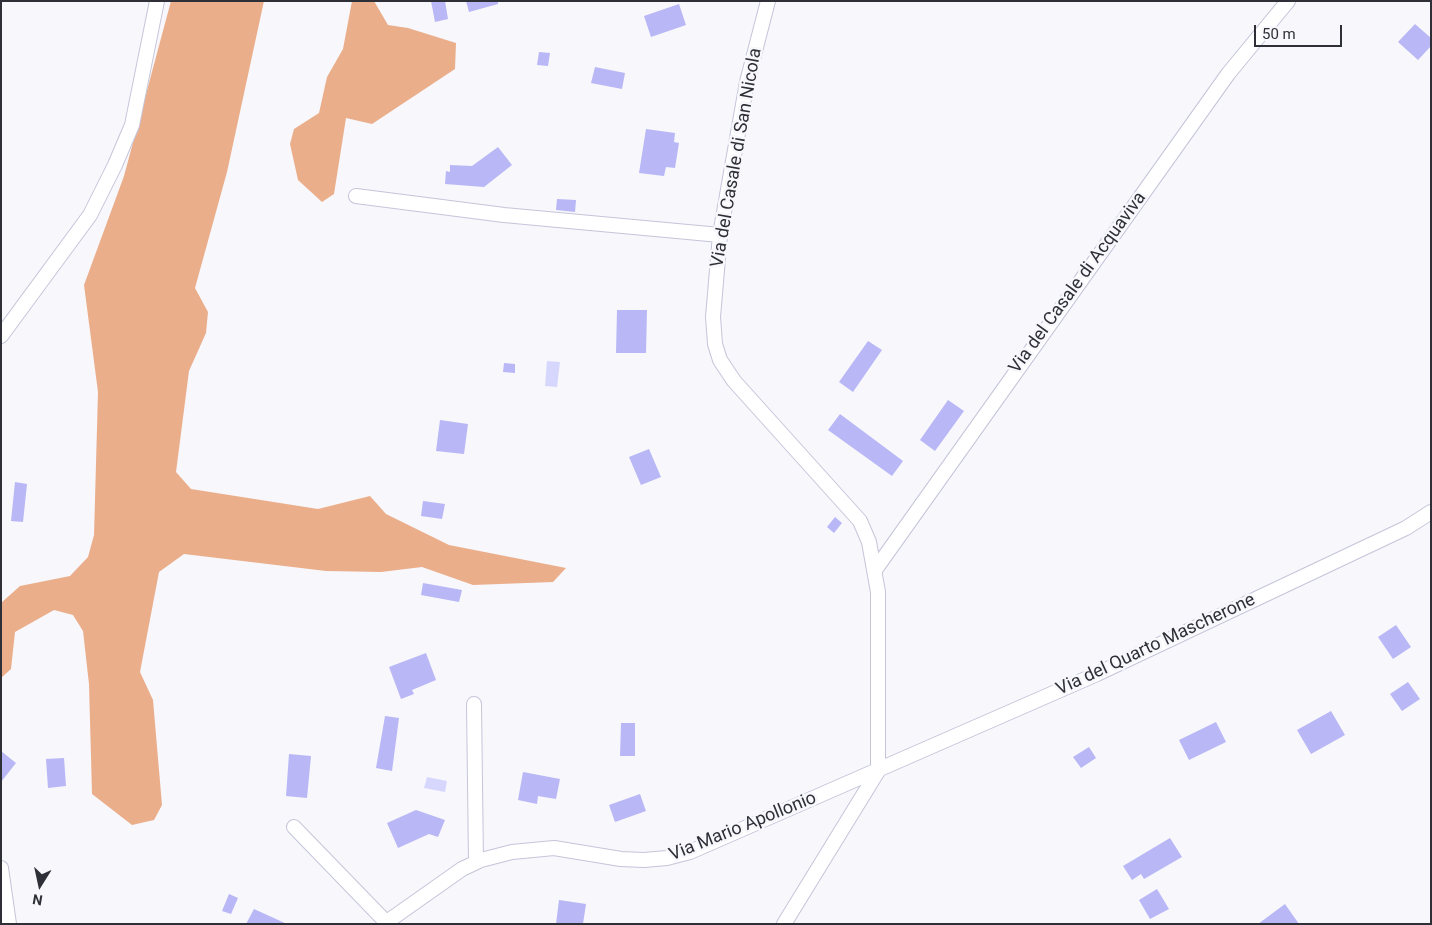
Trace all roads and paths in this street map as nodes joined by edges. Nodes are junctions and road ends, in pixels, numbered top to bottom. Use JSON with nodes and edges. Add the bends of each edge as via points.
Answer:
{"nodes":[{"id":1,"x":157,"y":1,"type":"edge"},
{"id":2,"x":768,"y":1,"type":"edge"},
{"id":3,"x":1288,"y":1,"type":"edge"},
{"id":4,"x":356,"y":196,"type":"dead end"},
{"id":5,"x":720,"y":235,"type":"junction"},
{"id":6,"x":1,"y":336,"type":"edge"},
{"id":7,"x":1431,"y":512,"type":"edge"},
{"id":8,"x":875,"y":570,"type":"junction"},
{"id":9,"x":474,"y":704,"type":"dead end"},
{"id":10,"x":878,"y":771,"type":"junction"},
{"id":11,"x":294,"y":827,"type":"dead end"},
{"id":12,"x":476,"y":862,"type":"junction"},
{"id":13,"x":1,"y":868,"type":"edge"},
{"id":14,"x":385,"y":923,"type":"edge"},
{"id":15,"x":9,"y":924,"type":"edge"},
{"id":16,"x":784,"y":924,"type":"edge"}],
"edges":[{"from":1,"to":6,"type":"street","via":[[132,125],[115,165],[90,215]]},
{"from":2,"to":5,"type":"street","name":"Via del Casale di San Nicola","via":[[747,82]]},
{"from":3,"to":8,"type":"street","name":"Via del Casale di Acquaviva","via":[[1228,74]]},
{"from":4,"to":5,"type":"street","via":[[504,215]]},
{"from":5,"to":8,"type":"street","name":"Via del Casale di San Nicola","via":[[714,317],[715,344],[720,360],[734,381],[855,515],[869,542]]},
{"from":7,"to":10,"type":"street","name":"Via del Quarto Mascherone","via":[[1406,528],[1097,674]]},
{"from":8,"to":10,"type":"street","name":"Via del Casale di San Nicola","via":[[878,592]]},
{"from":9,"to":12,"type":"street"},
{"from":10,"to":12,"type":"street","name":"Via Mario Apollonio","via":[[667,858],[631,860],[554,848],[512,852]]},
{"from":10,"to":16,"type":"street"},
{"from":11,"to":14,"type":"street"},
{"from":12,"to":14,"type":"street","name":"Via Mario Apollonio","via":[[445,879]]},
{"from":13,"to":15,"type":"street"}]}
